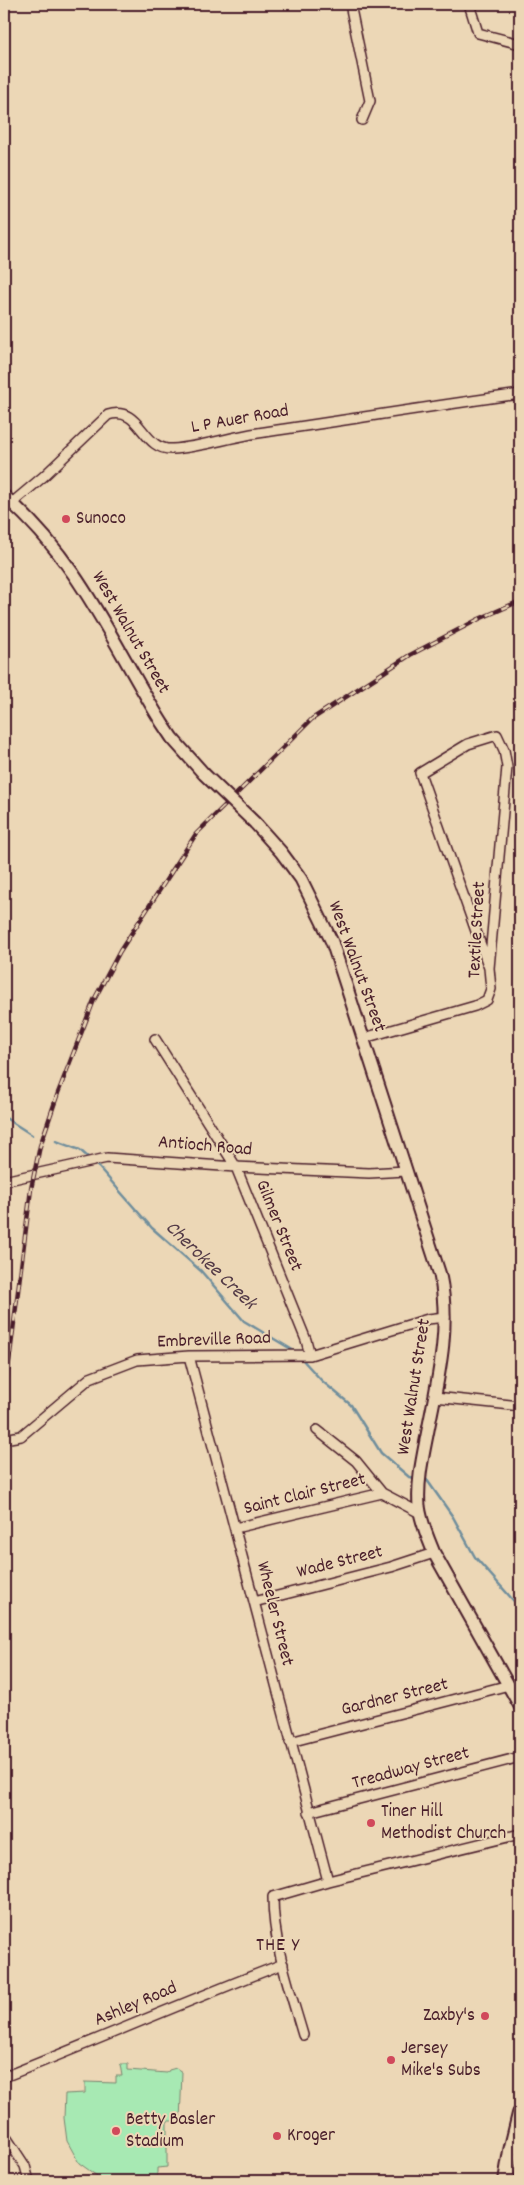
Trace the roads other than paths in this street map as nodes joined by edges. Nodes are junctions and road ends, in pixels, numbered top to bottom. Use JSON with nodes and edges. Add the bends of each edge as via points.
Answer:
{"nodes":[{"id":1,"x":350,"y":4,"type":"edge"},
{"id":2,"x":469,"y":4,"type":"edge"},
{"id":3,"x":520,"y":44,"type":"edge"},
{"id":4,"x":362,"y":120,"type":"dead end"},
{"id":5,"x":520,"y":394,"type":"edge"},
{"id":6,"x":8,"y":500,"type":"edge"},
{"id":7,"x":489,"y":968,"type":"junction"},
{"id":8,"x":364,"y":1038,"type":"junction"},
{"id":9,"x":155,"y":1039,"type":"dead end"},
{"id":10,"x":236,"y":1167,"type":"junction"},
{"id":11,"x":406,"y":1171,"type":"junction"},
{"id":12,"x":4,"y":1180,"type":"edge"},
{"id":13,"x":445,"y":1317,"type":"junction"},
{"id":14,"x":303,"y":1355,"type":"junction"},
{"id":15,"x":189,"y":1356,"type":"junction"},
{"id":16,"x":435,"y":1397,"type":"junction"},
{"id":17,"x":520,"y":1406,"type":"edge"},
{"id":18,"x":317,"y":1430,"type":"dead end"},
{"id":19,"x":4,"y":1439,"type":"edge"},
{"id":20,"x":382,"y":1493,"type":"junction"},
{"id":21,"x":420,"y":1513,"type":"junction"},
{"id":22,"x":235,"y":1528,"type":"junction"},
{"id":23,"x":434,"y":1553,"type":"junction"},
{"id":24,"x":254,"y":1602,"type":"junction"},
{"id":25,"x":509,"y":1685,"type":"junction"},
{"id":26,"x":520,"y":1706,"type":"edge"},
{"id":27,"x":290,"y":1742,"type":"junction"},
{"id":28,"x":520,"y":1757,"type":"edge"},
{"id":29,"x":309,"y":1812,"type":"junction"},
{"id":30,"x":520,"y":1834,"type":"edge"},
{"id":31,"x":328,"y":1880,"type":"junction"},
{"id":32,"x":283,"y":1964,"type":"junction"},
{"id":33,"x":302,"y":2034,"type":"dead end"},
{"id":34,"x":4,"y":2077,"type":"edge"},
{"id":35,"x":520,"y":2114,"type":"edge"},
{"id":36,"x":4,"y":2134,"type":"edge"},
{"id":37,"x":28,"y":2181,"type":"edge"},
{"id":38,"x":506,"y":2181,"type":"edge"}],
"edges":[{"from":1,"to":4,"type":"street","via":[[370,100]]},
{"from":2,"to":3,"type":"street","via":[[478,33]]},
{"from":5,"to":6,"type":"street","name":"L P Auer Road","via":[[245,434],[172,449],[159,447],[134,420],[124,413],[115,413],[108,415]]},
{"from":6,"to":8,"type":"main road","name":"West Walnut Street","bridge":true,"via":[[53,545],[74,573],[162,723],[204,774],[281,852],[314,902],[332,942]]},
{"from":7,"to":7,"type":"street","name":"Textile Street","via":[[507,767],[497,734],[468,744],[420,773]]},
{"from":7,"to":8,"type":"street","name":"Textile Street","via":[[491,989],[487,1000]]},
{"from":8,"to":11,"type":"main road","name":"West Walnut Street"},
{"from":9,"to":10,"type":"street","name":"Gilmer Street"},
{"from":10,"to":11,"type":"street","name":"Antioch Road","via":[[370,1173]]},
{"from":10,"to":12,"type":"street","name":"Antioch Road","via":[[107,1158]]},
{"from":10,"to":14,"type":"street","name":"Gilmer Street","via":[[306,1340]]},
{"from":11,"to":13,"type":"main road","name":"West Walnut Street","via":[[440,1275]]},
{"from":13,"to":14,"type":"street","name":"Embreville Road"},
{"from":13,"to":16,"type":"main road","name":"West Walnut Street"},
{"from":14,"to":15,"type":"street","name":"Embreville Road"},
{"from":15,"to":19,"type":"street","name":"Embreville Road","via":[[137,1360],[90,1378],[21,1436]]},
{"from":15,"to":22,"type":"street","name":"Wheeler Street"},
{"from":16,"to":17,"type":"street"},
{"from":16,"to":21,"type":"main road","name":"West Walnut Street","via":[[419,1479]]},
{"from":18,"to":20,"type":"street","via":[[356,1461]]},
{"from":20,"to":21,"type":"street"},
{"from":20,"to":22,"type":"street","name":"Saint Clair Street"},
{"from":21,"to":23,"type":"main road","name":"West Walnut Street"},
{"from":22,"to":24,"type":"street","name":"Wheeler Street"},
{"from":23,"to":24,"type":"street","name":"Wade Street"},
{"from":23,"to":25,"type":"main road","name":"West Walnut Street"},
{"from":24,"to":27,"type":"street","name":"Wheeler Street"},
{"from":25,"to":26,"type":"main road","name":"West Walnut Street"},
{"from":25,"to":27,"type":"street","name":"Gardner Street"},
{"from":27,"to":29,"type":"street","name":"Wheeler Street"},
{"from":28,"to":29,"type":"street","name":"Treadway Street"},
{"from":29,"to":31,"type":"street","name":"Wheeler Street"},
{"from":30,"to":31,"type":"street"},
{"from":31,"to":32,"type":"street","via":[[273,1897]]},
{"from":32,"to":33,"type":"street"},
{"from":32,"to":34,"type":"street","name":"Ashley Road"},
{"from":35,"to":38,"type":"highway"},
{"from":36,"to":37,"type":"street","via":[[25,2166]]}]}
